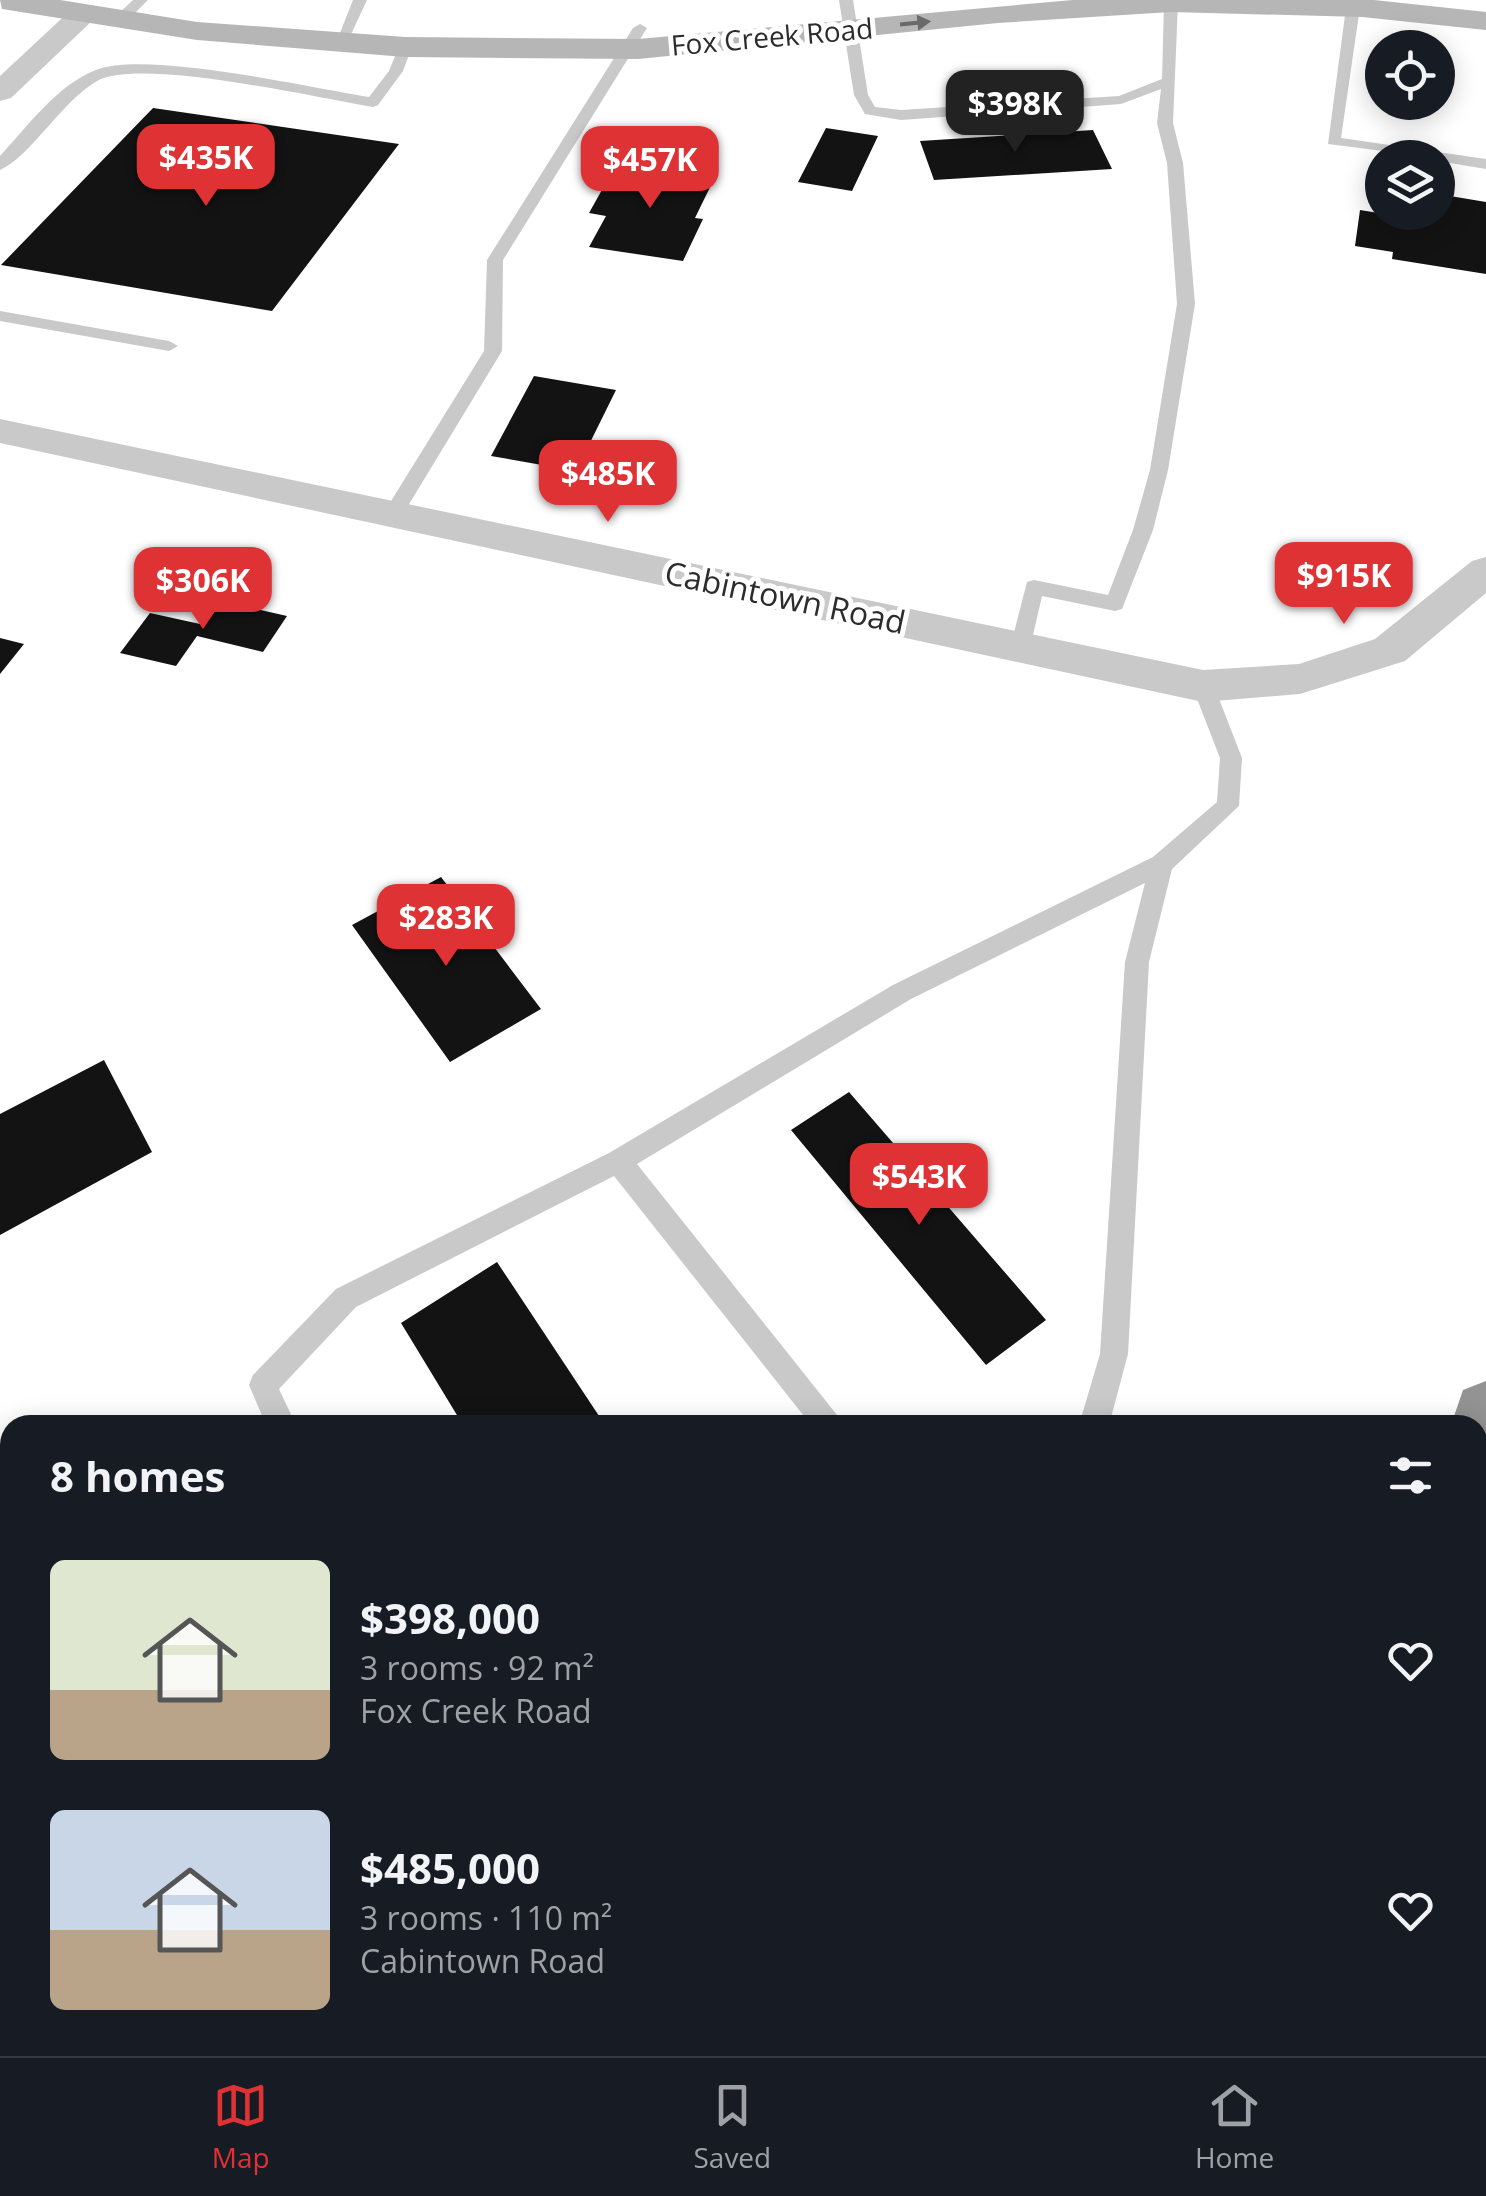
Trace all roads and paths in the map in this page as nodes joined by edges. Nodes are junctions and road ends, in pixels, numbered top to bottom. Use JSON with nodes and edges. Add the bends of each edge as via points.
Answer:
{"nodes":[{"id":1,"x":2,"y":0,"type":"edge"},
{"id":2,"x":360,"y":0,"type":"edge"},
{"id":3,"x":907,"y":0,"type":"edge"},
{"id":4,"x":1171,"y":2,"type":"edge"},
{"id":5,"x":1354,"y":4,"type":"edge"},
{"id":6,"x":131,"y":10,"type":"edge"},
{"id":7,"x":848,"y":12,"type":"edge"},
{"id":8,"x":84,"y":13,"type":"junction"},
{"id":9,"x":1486,"y":21,"type":"edge"},
{"id":10,"x":634,"y":38,"type":"junction"},
{"id":11,"x":339,"y":45,"type":"junction"},
{"id":12,"x":405,"y":48,"type":"junction"},
{"id":13,"x":1168,"y":81,"type":"junction"},
{"id":14,"x":0,"y":92,"type":"edge"},
{"id":15,"x":1486,"y":164,"type":"edge"},
{"id":16,"x":0,"y":165,"type":"edge"},
{"id":17,"x":0,"y":316,"type":"edge"},
{"id":18,"x":169,"y":346,"type":"dead end"},
{"id":19,"x":0,"y":431,"type":"edge"},
{"id":20,"x":392,"y":514,"type":"junction"},
{"id":21,"x":1486,"y":571,"type":"edge"},
{"id":22,"x":1020,"y":648,"type":"junction"},
{"id":23,"x":1202,"y":686,"type":"junction"},
{"id":24,"x":1161,"y":864,"type":"junction"},
{"id":25,"x":618,"y":1161,"type":"junction"},
{"id":26,"x":276,"y":1415,"type":"edge"},
{"id":27,"x":822,"y":1415,"type":"edge"},
{"id":28,"x":1097,"y":1415,"type":"edge"}],
"edges":[{"from":1,"to":8,"type":"main road","name":"Fox Creek Road"},
{"from":2,"to":11,"type":"lane"},
{"from":3,"to":7,"type":"main road","name":"Fox Creek Road"},
{"from":4,"to":5,"type":"main road","name":"Fox Creek Road"},
{"from":7,"to":4,"type":"main road","name":"Fox Creek Road","one_way":true,"via":[[998,14]]},
{"from":4,"to":13,"type":"lane"},
{"from":5,"to":9,"type":"main road","name":"Fox Creek Road"},
{"from":5,"to":15,"type":"lane","via":[[1333,141]]},
{"from":6,"to":8,"type":"main road","name":"Fox Creek Road"},
{"from":6,"to":11,"type":"main road","name":"Fox Creek Road"},
{"from":7,"to":10,"type":"main road","name":"Fox Creek Road"},
{"from":7,"to":13,"type":"lane","via":[[861,96],[870,111],[901,115],[1122,100]]},
{"from":8,"to":14,"type":"street"},
{"from":10,"to":12,"type":"main road","name":"Fox Creek Road"},
{"from":10,"to":20,"type":"lane","via":[[495,260],[493,350]]},
{"from":11,"to":12,"type":"main road","name":"Fox Creek Road"},
{"from":12,"to":16,"type":"lane","via":[[373,102],[146,70],[106,71],[83,83]]},
{"from":13,"to":22,"type":"lane","via":[[1165,123],[1176,163],[1186,304],[1147,515],[1115,604],[1034,587]]},
{"from":17,"to":18,"type":"lane"},
{"from":19,"to":20,"type":"street","name":"Cabintown Road"},
{"from":20,"to":22,"type":"street","name":"Cabintown Road"},
{"from":21,"to":23,"type":"street","name":"Cabintown Road","via":[[1390,650],[1300,679]]},
{"from":22,"to":23,"type":"street","name":"Cabintown Road"},
{"from":23,"to":24,"type":"lane","via":[[1231,758],[1228,806]]},
{"from":24,"to":25,"type":"lane","via":[[902,992]]},
{"from":24,"to":28,"type":"lane","via":[[1138,962],[1114,1354]]},
{"from":25,"to":26,"type":"lane","via":[[346,1298],[263,1385]]},
{"from":25,"to":27,"type":"lane"}]}
